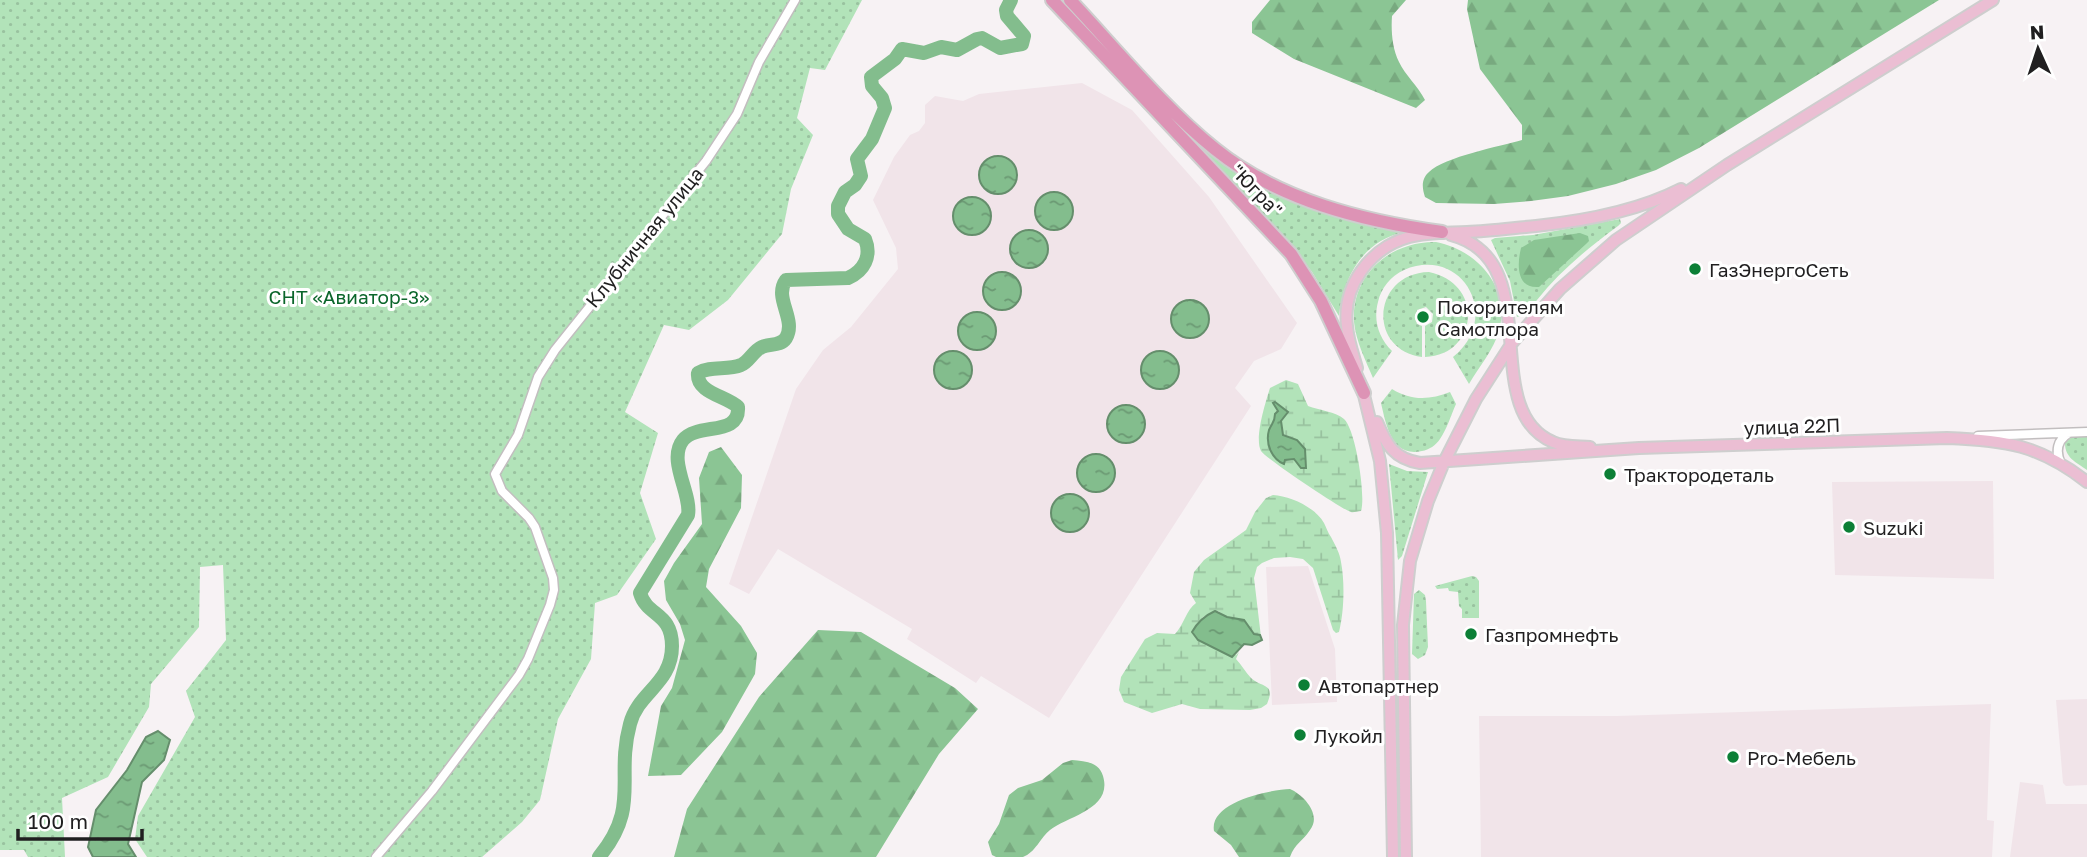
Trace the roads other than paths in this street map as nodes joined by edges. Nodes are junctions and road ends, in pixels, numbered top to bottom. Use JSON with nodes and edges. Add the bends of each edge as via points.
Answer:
{"nodes":[{"id":1,"x":795,"y":0,"type":"edge"},
{"id":2,"x":1993,"y":0,"type":"edge"},
{"id":3,"x":1061,"y":3,"type":"edge"},
{"id":4,"x":1727,"y":165,"type":"junction"},
{"id":5,"x":1442,"y":232,"type":"junction"},
{"id":6,"x":1511,"y":343,"type":"junction"},
{"id":7,"x":1364,"y":393,"type":"junction"},
{"id":8,"x":2072,"y":432,"type":"junction"},
{"id":9,"x":2087,"y":432,"type":"edge"},
{"id":10,"x":1947,"y":438,"type":"junction"},
{"id":11,"x":1639,"y":448,"type":"junction"},
{"id":12,"x":1444,"y":462,"type":"junction"},
{"id":13,"x":2061,"y":464,"type":"junction"},
{"id":14,"x":2087,"y":482,"type":"edge"},
{"id":15,"x":376,"y":857,"type":"edge"},
{"id":16,"x":1393,"y":857,"type":"edge"},
{"id":17,"x":1406,"y":857,"type":"edge"}],
"edges":[{"from":1,"to":15,"type":"street","name":"Клубничная улица","via":[[759,62],[737,114],[706,161],[537,377],[518,435],[495,474],[502,491],[530,518],[541,539],[553,578],[550,605],[519,676]]},
{"from":2,"to":4,"type":"main road"},
{"from":3,"to":5,"type":"highway","name":"\"Югра\"","via":[[1216,150],[1246,171],[1339,210]]},
{"from":3,"to":7,"type":"highway","name":"\"Югра\"","via":[[1290,254],[1321,301]]},
{"from":4,"to":5,"type":"main road","via":[[1677,191],[1610,213],[1541,226]]},
{"from":4,"to":6,"type":"main road","via":[[1588,263]]},
{"from":5,"to":6,"type":"main road","via":[[1470,242],[1493,266],[1506,299]]},
{"from":5,"to":7,"type":"main road","via":[[1392,244],[1361,270],[1352,288],[1347,327]]},
{"from":6,"to":11,"type":"main road","name":"улица 22П","via":[[1520,406],[1539,434],[1570,446]]},
{"from":6,"to":12,"type":"main road"},
{"from":7,"to":12,"type":"main road","via":[[1392,451],[1411,462]]},
{"from":7,"to":16,"type":"main road","via":[[1381,471],[1387,533]]},
{"from":8,"to":9,"type":"street"},
{"from":8,"to":10,"type":"street"},
{"from":8,"to":13,"type":"street","via":[[2058,446]]},
{"from":10,"to":11,"type":"main road","name":"улица 22П"},
{"from":10,"to":13,"type":"main road","name":"улица 22П","via":[[2006,442]]},
{"from":11,"to":12,"type":"main road","name":"улица 22П"},
{"from":12,"to":17,"type":"main road","via":[[1421,522],[1405,592]]},
{"from":13,"to":14,"type":"main road","name":"улица 22П"}]}
